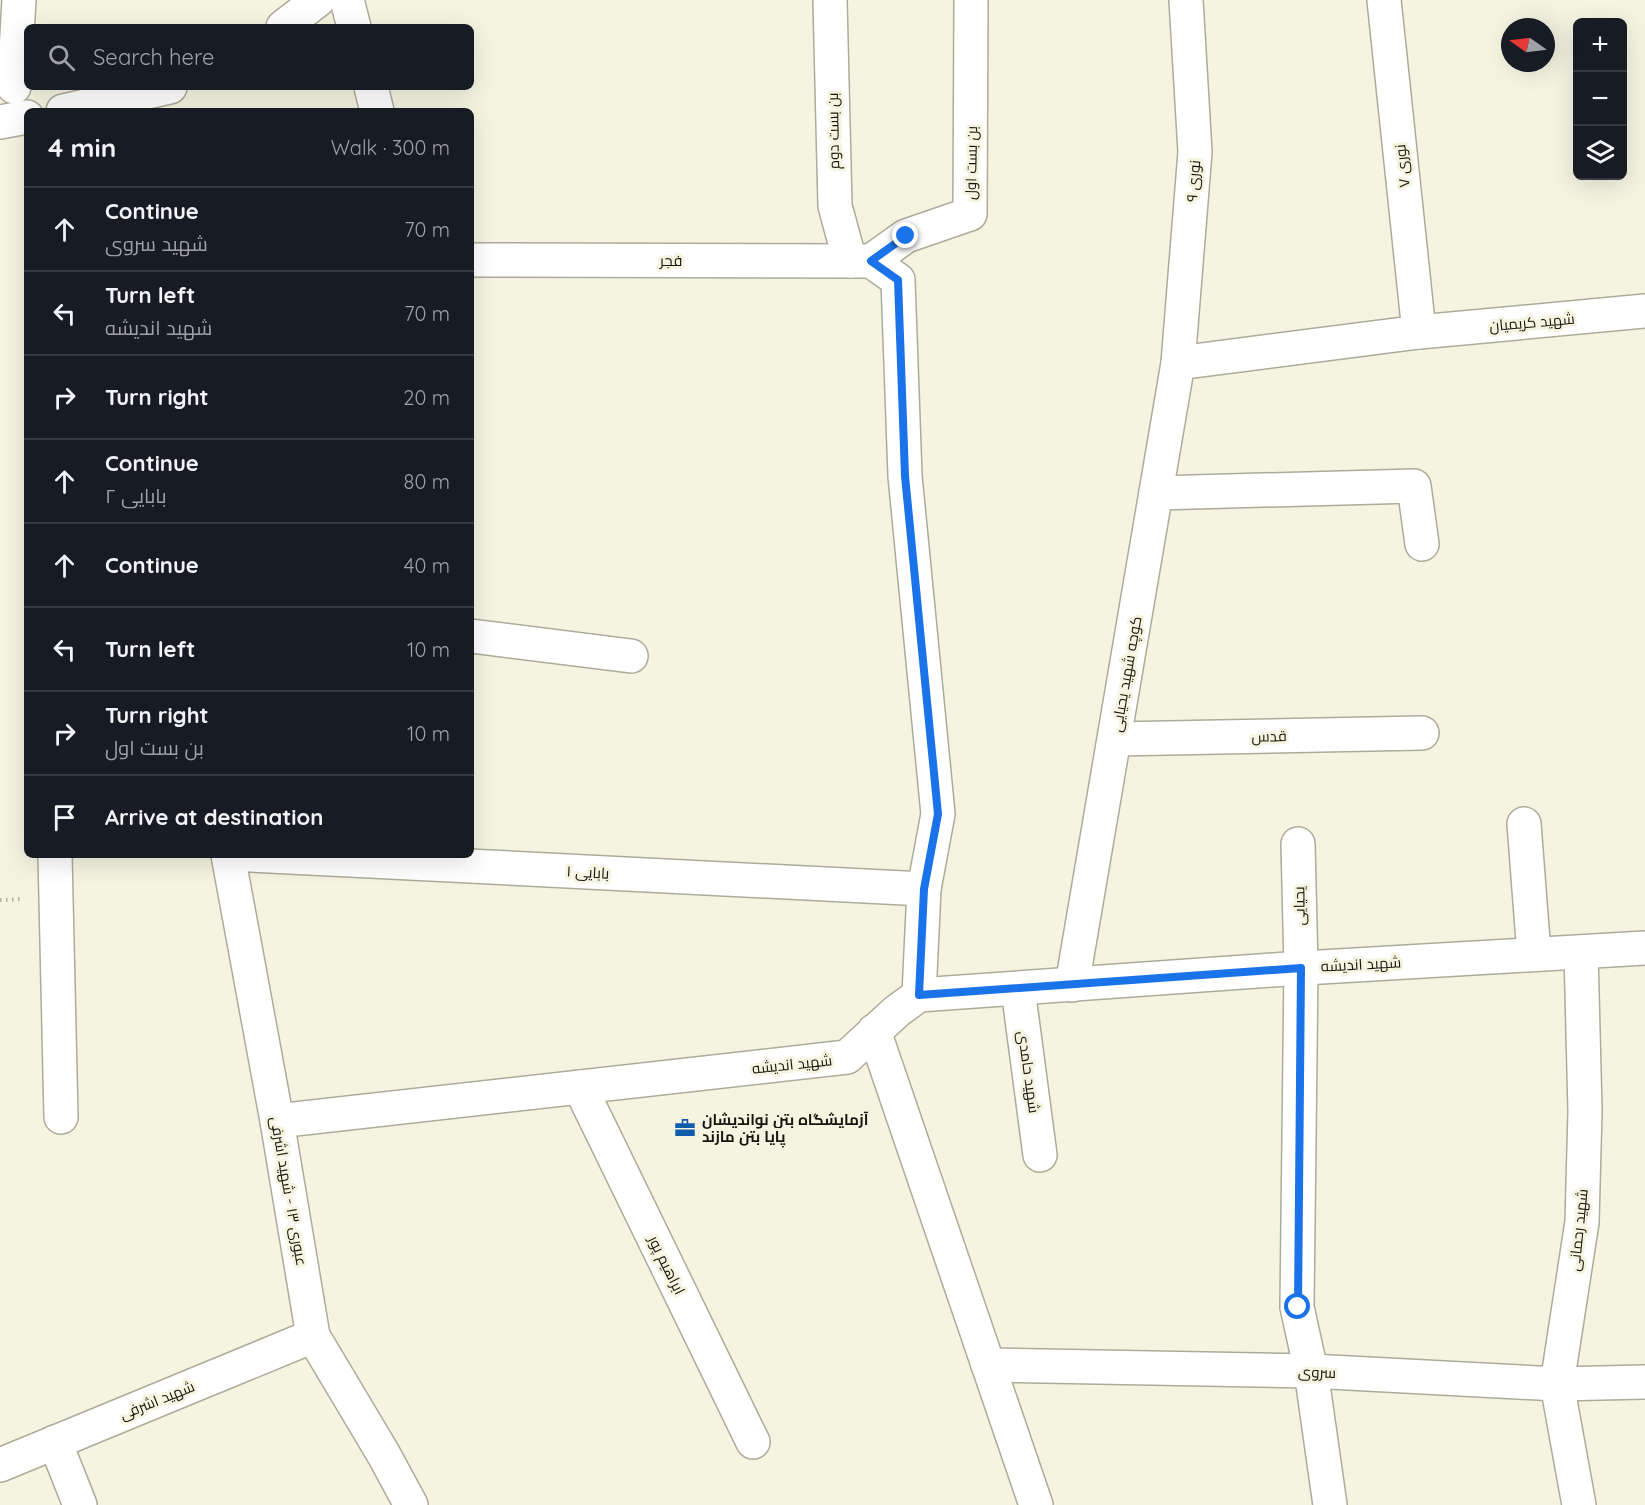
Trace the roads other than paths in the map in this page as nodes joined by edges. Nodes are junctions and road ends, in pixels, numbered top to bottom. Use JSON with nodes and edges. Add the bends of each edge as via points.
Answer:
{"nodes":[{"id":1,"x":19,"y":0,"type":"edge"},
{"id":2,"x":318,"y":0,"type":"edge"},
{"id":3,"x":347,"y":0,"type":"edge"},
{"id":4,"x":830,"y":0,"type":"edge"},
{"id":5,"x":971,"y":0,"type":"edge"},
{"id":6,"x":1186,"y":0,"type":"edge"},
{"id":7,"x":1384,"y":0,"type":"edge"},
{"id":8,"x":287,"y":24,"type":"edge"},
{"id":9,"x":353,"y":24,"type":"edge"},
{"id":10,"x":14,"y":87,"type":"dead end"},
{"id":11,"x":157,"y":90,"type":"edge"},
{"id":12,"x":372,"y":90,"type":"edge"},
{"id":13,"x":81,"y":108,"type":"edge"},
{"id":14,"x":376,"y":108,"type":"edge"},
{"id":15,"x":24,"y":118,"type":"edge"},
{"id":16,"x":0,"y":122,"type":"edge"},
{"id":17,"x":474,"y":260,"type":"edge"},
{"id":18,"x":860,"y":261,"type":"junction"},
{"id":19,"x":1645,"y":311,"type":"edge"},
{"id":20,"x":1419,"y":332,"type":"junction"},
{"id":21,"x":1178,"y":363,"type":"junction"},
{"id":22,"x":1156,"y":493,"type":"junction"},
{"id":23,"x":1422,"y":544,"type":"dead end"},
{"id":24,"x":474,"y":636,"type":"edge"},
{"id":25,"x":631,"y":656,"type":"dead end"},
{"id":26,"x":1422,"y":733,"type":"dead end"},
{"id":27,"x":1115,"y":738,"type":"junction"},
{"id":28,"x":1524,"y":824,"type":"dead end"},
{"id":29,"x":1298,"y":844,"type":"dead end"},
{"id":30,"x":55,"y":858,"type":"edge"},
{"id":31,"x":229,"y":858,"type":"edge"},
{"id":32,"x":310,"y":858,"type":"edge"},
{"id":33,"x":924,"y":889,"type":"junction"},
{"id":34,"x":1645,"y":948,"type":"edge"},
{"id":35,"x":1581,"y":952,"type":"junction"},
{"id":36,"x":1534,"y":954,"type":"junction"},
{"id":37,"x":1301,"y":968,"type":"junction"},
{"id":38,"x":1072,"y":986,"type":"junction"},
{"id":39,"x":1018,"y":989,"type":"junction"},
{"id":40,"x":919,"y":995,"type":"junction"},
{"id":41,"x":873,"y":1031,"type":"junction"},
{"id":42,"x":580,"y":1087,"type":"junction"},
{"id":43,"x":61,"y":1117,"type":"dead end"},
{"id":44,"x":277,"y":1121,"type":"junction"},
{"id":45,"x":1040,"y":1155,"type":"dead end"},
{"id":46,"x":313,"y":1336,"type":"junction"},
{"id":47,"x":988,"y":1365,"type":"junction"},
{"id":48,"x":1311,"y":1371,"type":"junction"},
{"id":49,"x":1645,"y":1382,"type":"edge"},
{"id":50,"x":1557,"y":1384,"type":"junction"},
{"id":51,"x":55,"y":1442,"type":"junction"},
{"id":52,"x":753,"y":1442,"type":"dead end"},
{"id":53,"x":0,"y":1465,"type":"edge"},
{"id":54,"x":402,"y":1502,"type":"edge"},
{"id":55,"x":80,"y":1505,"type":"edge"},
{"id":56,"x":1036,"y":1505,"type":"edge"},
{"id":57,"x":1330,"y":1505,"type":"edge"},
{"id":58,"x":1579,"y":1505,"type":"edge"}],
"edges":[{"from":1,"to":10,"type":"street"},
{"from":2,"to":8,"type":"street"},
{"from":3,"to":9,"type":"street"},
{"from":4,"to":18,"type":"street","name":"بن بست دوم","via":[[835,206]]},
{"from":5,"to":18,"type":"street","name":"بن بست اول","via":[[970,214],[906,236]]},
{"from":6,"to":21,"type":"street","name":"نوری ۹","via":[[1195,152]]},
{"from":7,"to":20,"type":"street","name":"نوری ۷"},
{"from":11,"to":13,"type":"street"},
{"from":12,"to":14,"type":"street"},
{"from":15,"to":16,"type":"street"},
{"from":17,"to":18,"type":"street","name":"فجر"},
{"from":18,"to":33,"type":"street","via":[[898,280],[905,476],[938,814]]},
{"from":19,"to":20,"type":"street","name":"شهید کریمیان"},
{"from":20,"to":21,"type":"street","name":"شهید کریمیان"},
{"from":21,"to":22,"type":"street","name":"کوچه شهید یحیایی"},
{"from":22,"to":23,"type":"street","via":[[1414,486]]},
{"from":22,"to":27,"type":"street","name":"کوچه شهید یحیایی"},
{"from":24,"to":25,"type":"street"},
{"from":26,"to":27,"type":"street","name":"قدس"},
{"from":27,"to":38,"type":"street","name":"کوچه شهید یحیایی"},
{"from":28,"to":36,"type":"street"},
{"from":29,"to":37,"type":"street","name":"یحیایی"},
{"from":30,"to":43,"type":"street"},
{"from":31,"to":44,"type":"street","name":"عبوری ۱۳ - شهید اشرفی"},
{"from":32,"to":33,"type":"street","name":"بابایی ۱"},
{"from":33,"to":40,"type":"street"},
{"from":34,"to":35,"type":"street","name":"شهید اندیشه"},
{"from":35,"to":36,"type":"street","name":"شهید اندیشه"},
{"from":35,"to":50,"type":"street","name":"شهید رحمانی","via":[[1585,1111],[1582,1222]]},
{"from":36,"to":37,"type":"street","name":"شهید اندیشه"},
{"from":37,"to":38,"type":"street","name":"شهید اندیشه"},
{"from":37,"to":48,"type":"street","name":"یحیایی","via":[[1298,1307]]},
{"from":38,"to":39,"type":"street","name":"شهید اندیشه"},
{"from":39,"to":40,"type":"street","name":"شهید اندیشه"},
{"from":39,"to":45,"type":"street","name":"شهید حامدی"},
{"from":40,"to":41,"type":"street","name":"شهید اندیشه"},
{"from":41,"to":42,"type":"street","name":"شهید اندیشه","via":[[847,1057]]},
{"from":41,"to":47,"type":"street"},
{"from":42,"to":44,"type":"street","name":"شهید اندیشه"},
{"from":42,"to":52,"type":"street","name":"ابراهیم پور"},
{"from":44,"to":46,"type":"street","name":"عبوری ۱۳ - شهید اشرفی"},
{"from":46,"to":51,"type":"street","name":"شهید اشرفی"},
{"from":46,"to":54,"type":"street","name":"عبوری ۱۳ - شهید اشرفی"},
{"from":47,"to":48,"type":"street","name":"سروی"},
{"from":47,"to":56,"type":"street"},
{"from":48,"to":50,"type":"street","name":"سروی"},
{"from":48,"to":57,"type":"street","name":"یحیایی"},
{"from":49,"to":50,"type":"street","name":"سروی"},
{"from":50,"to":58,"type":"street","name":"شهید رحمانی"},
{"from":51,"to":53,"type":"street","name":"شهید اشرفی"},
{"from":51,"to":55,"type":"street"}]}
